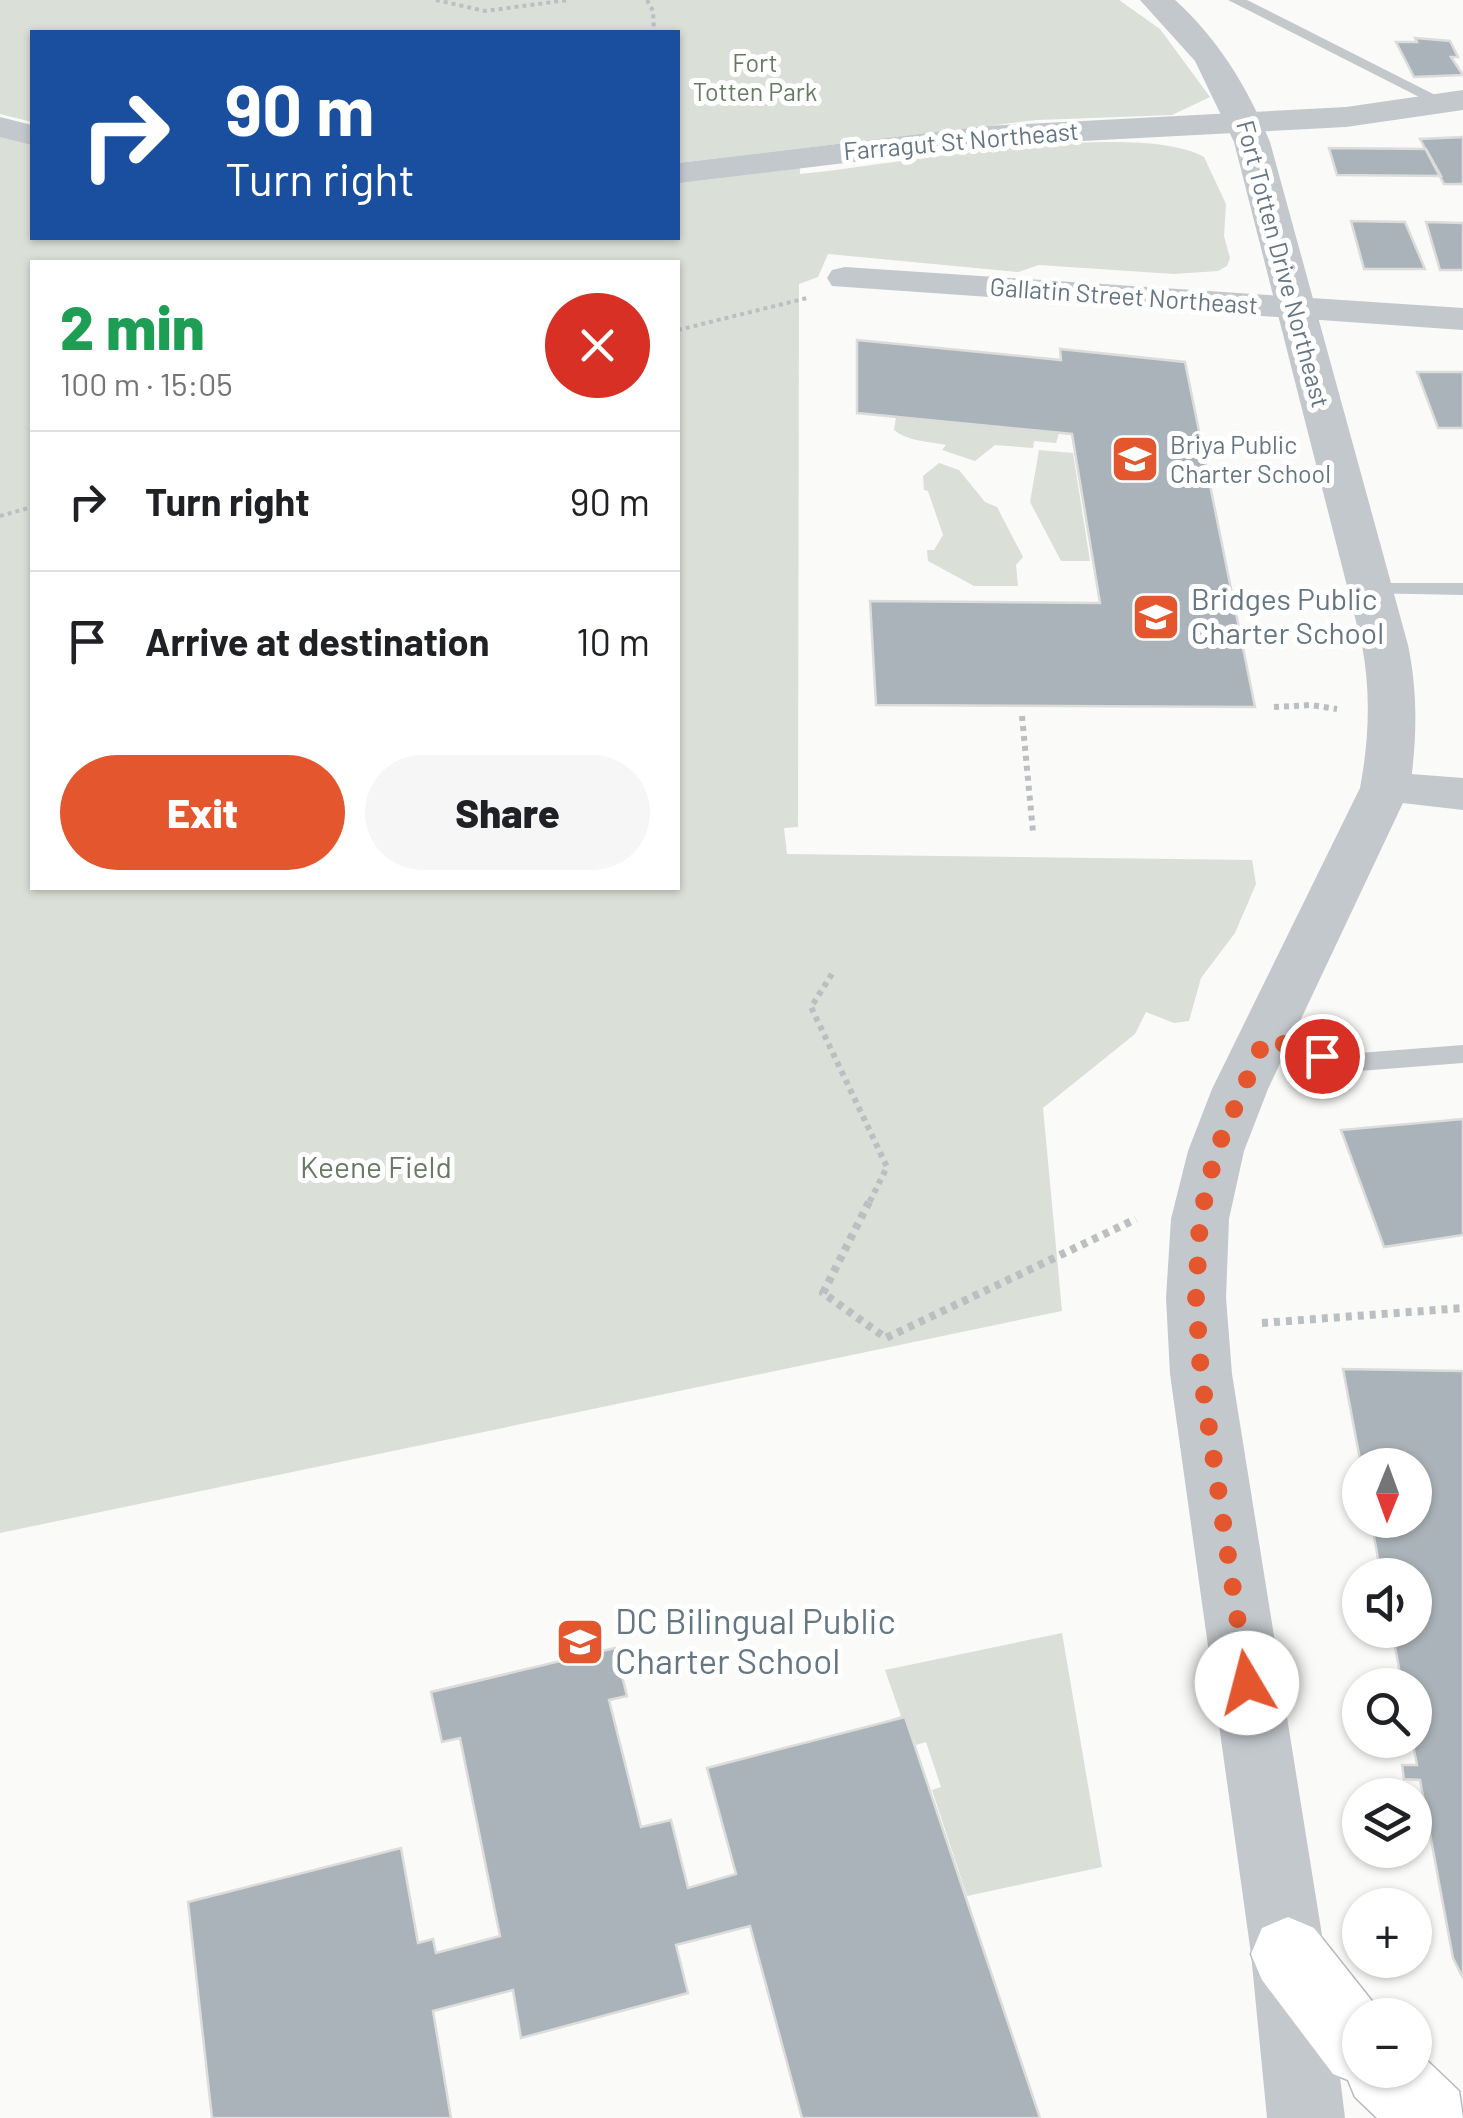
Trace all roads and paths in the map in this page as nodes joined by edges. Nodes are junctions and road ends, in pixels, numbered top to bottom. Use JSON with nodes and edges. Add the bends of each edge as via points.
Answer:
{"nodes":[{"id":1,"x":436,"y":0,"type":"edge"},
{"id":2,"x":568,"y":0,"type":"edge"},
{"id":3,"x":647,"y":0,"type":"edge"},
{"id":4,"x":1156,"y":0,"type":"edge"},
{"id":5,"x":1235,"y":0,"type":"edge"},
{"id":6,"x":654,"y":30,"type":"edge"},
{"id":7,"x":1453,"y":102,"type":"edge"},
{"id":8,"x":1246,"y":123,"type":"junction"},
{"id":9,"x":0,"y":127,"type":"edge"},
{"id":10,"x":30,"y":134,"type":"edge"},
{"id":11,"x":680,"y":172,"type":"edge"},
{"id":12,"x":845,"y":278,"type":"dead end"},
{"id":13,"x":788,"y":301,"type":"dead end"},
{"id":14,"x":1297,"y":308,"type":"junction"},
{"id":15,"x":1463,"y":319,"type":"edge"},
{"id":16,"x":680,"y":329,"type":"edge"},
{"id":17,"x":30,"y":508,"type":"edge"},
{"id":18,"x":0,"y":516,"type":"edge"},
{"id":19,"x":1370,"y":589,"type":"junction"},
{"id":20,"x":1463,"y":589,"type":"edge"},
{"id":21,"x":1274,"y":707,"type":"dead end"},
{"id":22,"x":1337,"y":709,"type":"dead end"},
{"id":23,"x":1022,"y":716,"type":"dead end"},
{"id":24,"x":1385,"y":788,"type":"junction"},
{"id":25,"x":1463,"y":794,"type":"edge"},
{"id":26,"x":1033,"y":832,"type":"dead end"},
{"id":27,"x":832,"y":974,"type":"dead end"},
{"id":28,"x":1265,"y":1038,"type":"junction"},
{"id":29,"x":1463,"y":1054,"type":"edge"},
{"id":30,"x":1136,"y":1219,"type":"dead end"},
{"id":31,"x":1463,"y":1308,"type":"edge"},
{"id":32,"x":1262,"y":1323,"type":"dead end"},
{"id":33,"x":1288,"y":1954,"type":"junction"},
{"id":34,"x":1342,"y":2024,"type":"edge"},
{"id":35,"x":1401,"y":2088,"type":"edge"},
{"id":36,"x":1306,"y":2118,"type":"edge"},
{"id":37,"x":1432,"y":2118,"type":"edge"}],
"edges":[{"from":1,"to":2,"type":"path","via":[[454,9],[513,12]]},
{"from":3,"to":6,"type":"path"},
{"from":4,"to":8,"type":"street","name":"Fort Totten Drive Northeast","via":[[1206,50]]},
{"from":5,"to":7,"type":"lane"},
{"from":7,"to":8,"type":"street","name":"Farragut St Northeast"},
{"from":8,"to":11,"type":"street","name":"Farragut St Northeast","via":[[1002,134]]},
{"from":8,"to":14,"type":"street","name":"Fort Totten Drive Northeast"},
{"from":9,"to":10,"type":"street"},
{"from":12,"to":14,"type":"street","name":"Gallatin Street Northeast"},
{"from":13,"to":16,"type":"path"},
{"from":14,"to":15,"type":"street","name":"Gallatin Street Northeast"},
{"from":14,"to":19,"type":"street","name":"Fort Totten Drive Northeast"},
{"from":17,"to":18,"type":"path"},
{"from":19,"to":20,"type":"lane"},
{"from":19,"to":24,"type":"street","name":"Fort Totten Drive Northeast","via":[[1394,696]]},
{"from":21,"to":22,"type":"path"},
{"from":23,"to":26,"type":"path"},
{"from":24,"to":25,"type":"street"},
{"from":24,"to":28,"type":"street","name":"Fort Totten Drive Northeast"},
{"from":27,"to":30,"type":"path","via":[[812,1007],[887,1167],[823,1293],[886,1338]]},
{"from":28,"to":29,"type":"lane","via":[[1346,1063]]},
{"from":28,"to":33,"type":"street","name":"Fort Totten Drive Northeast","via":[[1216,1151],[1200,1219],[1196,1298],[1201,1374]]},
{"from":31,"to":32,"type":"path"},
{"from":33,"to":34,"type":"main road"},
{"from":33,"to":36,"type":"street","name":"Fort Totten Drive Northeast"},
{"from":35,"to":37,"type":"main road"}]}
